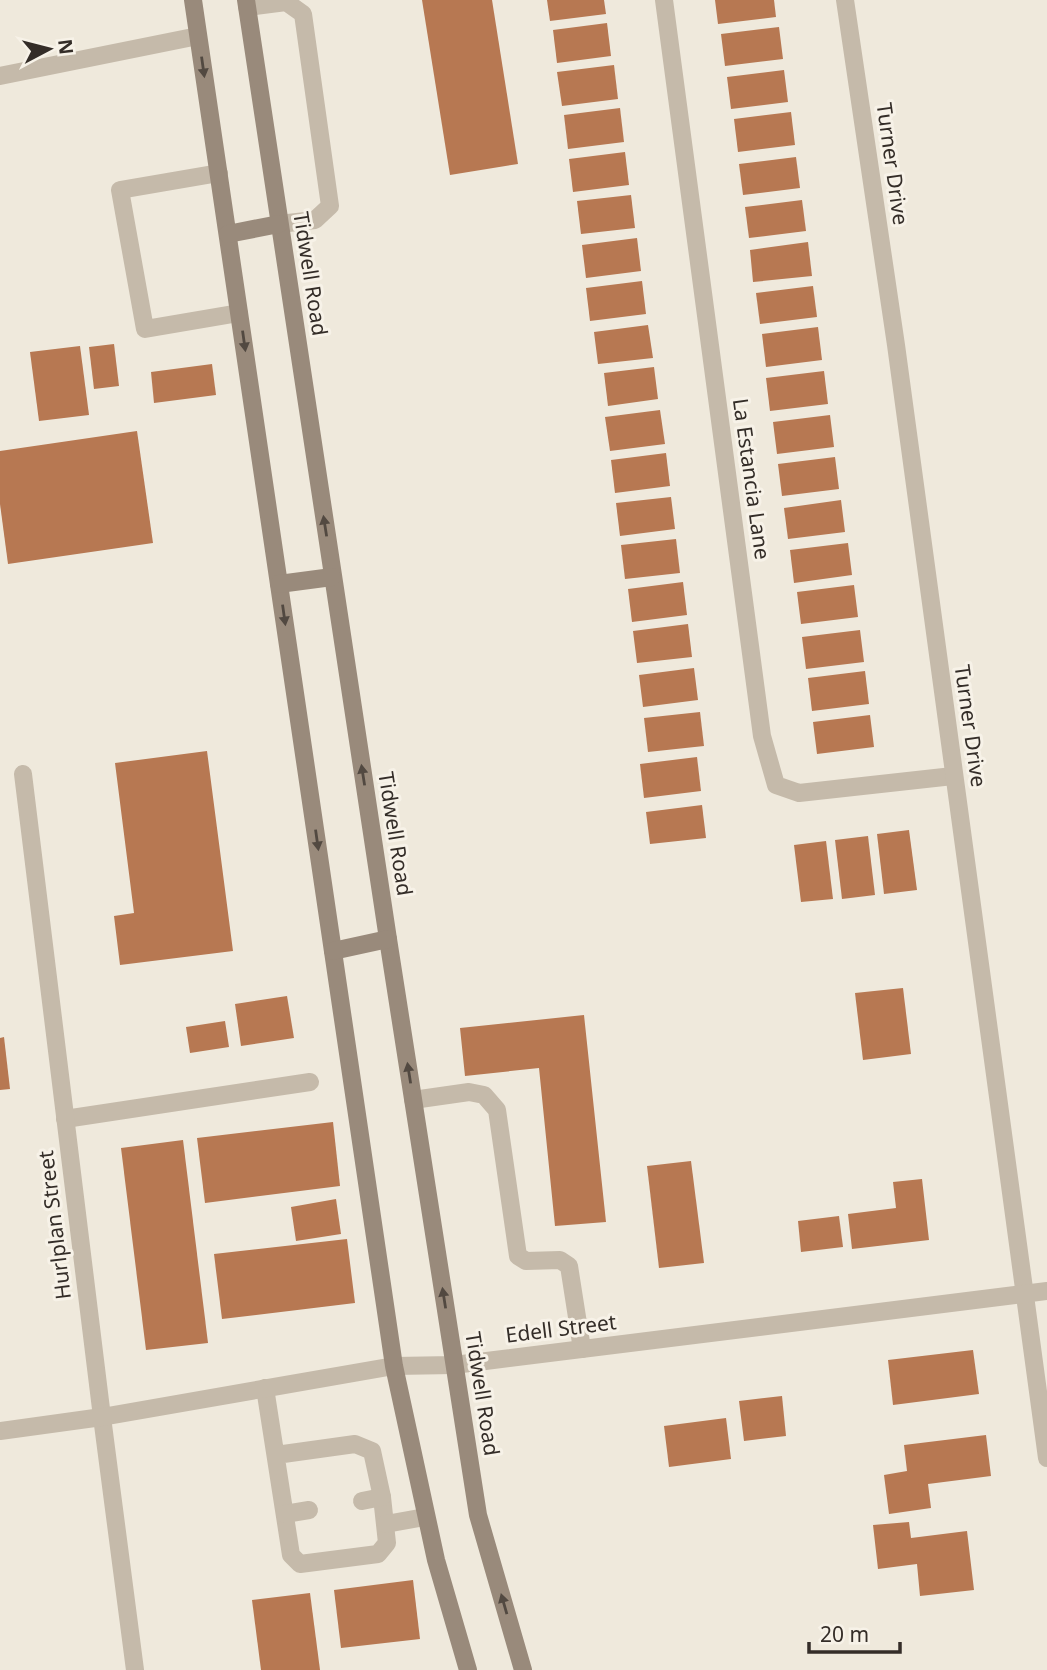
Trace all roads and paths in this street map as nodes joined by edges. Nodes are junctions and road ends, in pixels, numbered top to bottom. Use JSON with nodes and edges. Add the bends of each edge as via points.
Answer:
{"nodes":[{"id":1,"x":193,"y":0,"type":"edge"},
{"id":2,"x":664,"y":0,"type":"edge"},
{"id":3,"x":845,"y":0,"type":"edge"},
{"id":4,"x":246,"y":3,"type":"edge"},
{"id":5,"x":198,"y":36,"type":"junction"},
{"id":6,"x":0,"y":76,"type":"edge"},
{"id":7,"x":219,"y":173,"type":"junction"},
{"id":8,"x":279,"y":224,"type":"junction"},
{"id":9,"x":228,"y":234,"type":"junction"},
{"id":10,"x":239,"y":313,"type":"junction"},
{"id":11,"x":332,"y":577,"type":"junction"},
{"id":12,"x":279,"y":584,"type":"junction"},
{"id":13,"x":23,"y":774,"type":"dead end"},
{"id":14,"x":953,"y":776,"type":"junction"},
{"id":15,"x":388,"y":939,"type":"junction"},
{"id":16,"x":333,"y":951,"type":"junction"},
{"id":17,"x":310,"y":1082,"type":"dead end"},
{"id":18,"x":413,"y":1100,"type":"junction"},
{"id":19,"x":65,"y":1119,"type":"junction"},
{"id":20,"x":1047,"y":1291,"type":"edge"},
{"id":21,"x":1024,"y":1294,"type":"junction"},
{"id":22,"x":582,"y":1349,"type":"junction"},
{"id":23,"x":454,"y":1365,"type":"junction"},
{"id":24,"x":394,"y":1366,"type":"junction"},
{"id":25,"x":265,"y":1388,"type":"junction"},
{"id":26,"x":102,"y":1417,"type":"junction"},
{"id":27,"x":0,"y":1431,"type":"edge"},
{"id":28,"x":276,"y":1455,"type":"junction"},
{"id":29,"x":1047,"y":1458,"type":"edge"},
{"id":30,"x":382,"y":1497,"type":"junction"},
{"id":31,"x":362,"y":1501,"type":"dead end"},
{"id":32,"x":309,"y":1510,"type":"dead end"},
{"id":33,"x":285,"y":1514,"type":"junction"},
{"id":34,"x":425,"y":1517,"type":"junction"},
{"id":35,"x":386,"y":1524,"type":"junction"},
{"id":36,"x":135,"y":1670,"type":"edge"},
{"id":37,"x":468,"y":1670,"type":"edge"},
{"id":38,"x":523,"y":1670,"type":"edge"}],
"edges":[{"from":1,"to":5,"type":"main road"},
{"from":2,"to":14,"type":"street","name":"La Estancia Lane","via":[[762,736],[776,785],[799,793]]},
{"from":3,"to":14,"type":"street","name":"Turner Drive"},
{"from":4,"to":8,"type":"main road","name":"Tidwell Road"},
{"from":4,"to":8,"type":"street","via":[[286,2],[303,14],[330,206],[315,219]]},
{"from":5,"to":6,"type":"street"},
{"from":5,"to":7,"type":"main road","one_way":true},
{"from":7,"to":9,"type":"main road"},
{"from":7,"to":10,"type":"street","via":[[120,190],[145,329]]},
{"from":8,"to":9,"type":"main road"},
{"from":11,"to":8,"type":"main road","name":"Tidwell Road","one_way":true},
{"from":9,"to":10,"type":"main road"},
{"from":10,"to":12,"type":"main road","one_way":true},
{"from":11,"to":12,"type":"main road"},
{"from":15,"to":11,"type":"main road","name":"Tidwell Road","one_way":true},
{"from":12,"to":16,"type":"main road","one_way":true},
{"from":13,"to":19,"type":"street","name":"Hurlplan Street"},
{"from":14,"to":21,"type":"street","name":"Turner Drive"},
{"from":15,"to":16,"type":"main road"},
{"from":18,"to":15,"type":"main road","name":"Tidwell Road","one_way":true},
{"from":16,"to":24,"type":"main road"},
{"from":17,"to":19,"type":"street"},
{"from":18,"to":22,"type":"street","via":[[469,1092],[484,1095],[497,1110],[518,1256],[569,1266]]},
{"from":23,"to":18,"type":"main road","name":"Tidwell Road","one_way":true},
{"from":19,"to":26,"type":"street","name":"Hurlplan Street"},
{"from":20,"to":21,"type":"street","name":"Edell Street"},
{"from":21,"to":22,"type":"street","name":"Edell Street"},
{"from":21,"to":29,"type":"street","name":"Turner Drive"},
{"from":22,"to":23,"type":"street","name":"Edell Street"},
{"from":23,"to":24,"type":"street","name":"Edell Street"},
{"from":38,"to":23,"type":"main road","name":"Tidwell Road","one_way":true,"via":[[478,1515]]},
{"from":24,"to":25,"type":"street","name":"Edell Street"},
{"from":24,"to":34,"type":"main road"},
{"from":25,"to":26,"type":"street","name":"Edell Street"},
{"from":25,"to":28,"type":"street"},
{"from":26,"to":27,"type":"street","name":"Edell Street"},
{"from":26,"to":36,"type":"street","name":"Hurlplan Street"},
{"from":28,"to":30,"type":"street","via":[[355,1444],[372,1451]]},
{"from":28,"to":33,"type":"street"},
{"from":30,"to":31,"type":"street"},
{"from":30,"to":35,"type":"street"},
{"from":32,"to":33,"type":"street"},
{"from":33,"to":35,"type":"street","via":[[291,1555],[300,1564],[378,1554],[387,1543]]},
{"from":34,"to":35,"type":"street"},
{"from":34,"to":37,"type":"main road"}]}
